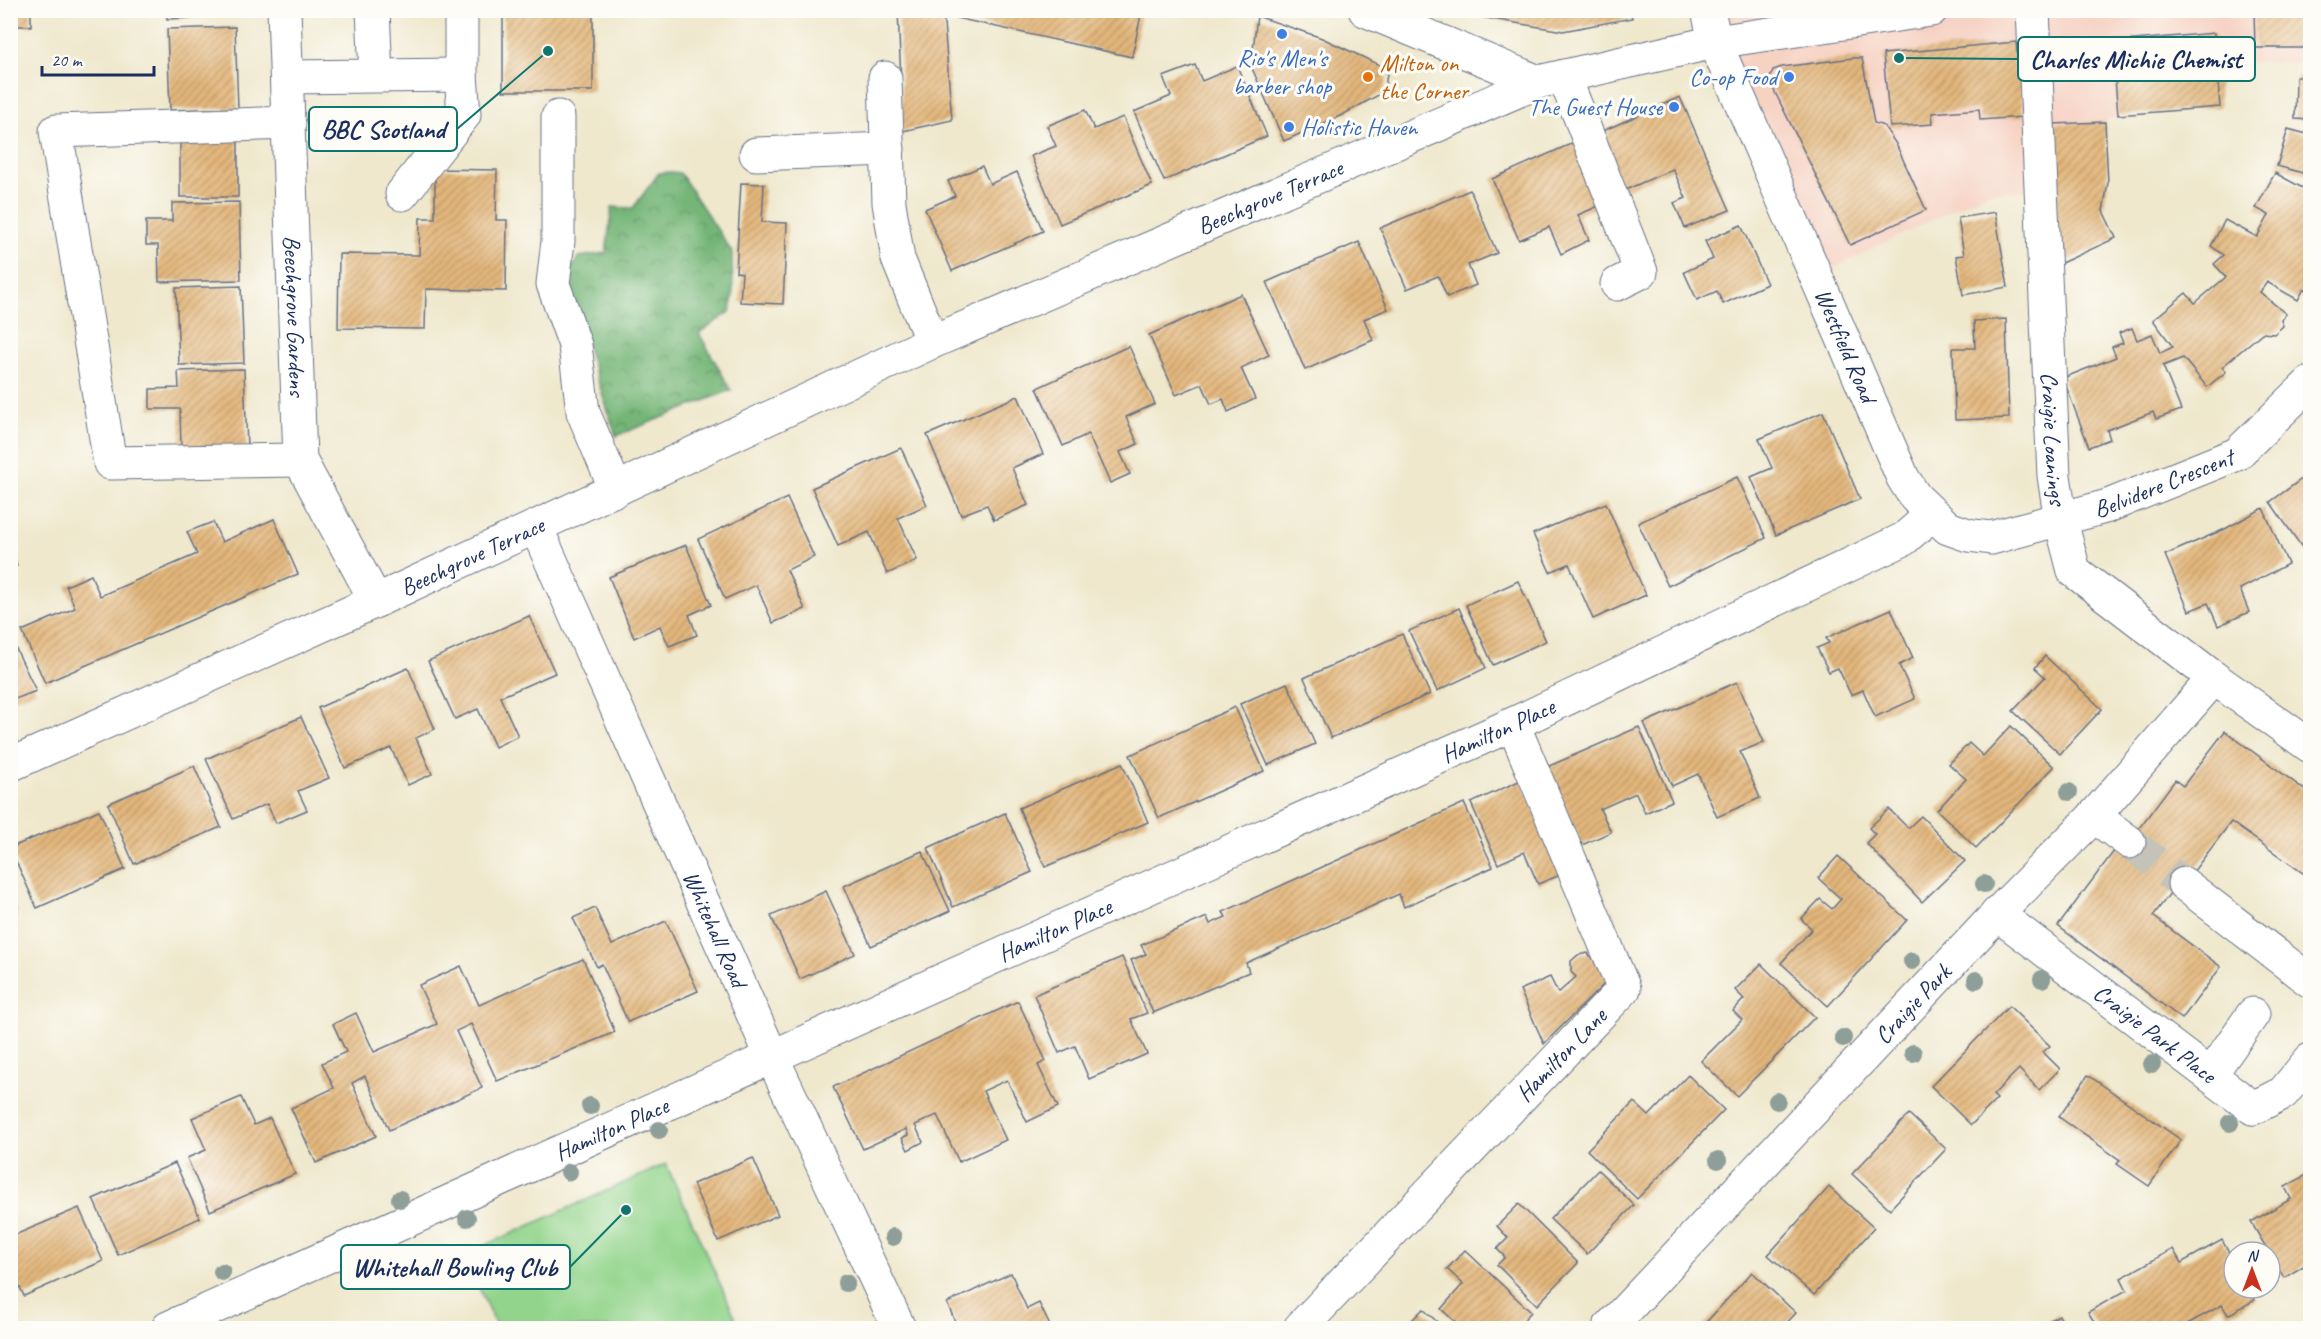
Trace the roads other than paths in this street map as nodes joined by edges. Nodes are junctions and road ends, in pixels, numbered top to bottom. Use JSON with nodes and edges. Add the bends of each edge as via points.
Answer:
{"nodes":[{"id":1,"x":284,"y":10,"type":"edge"},
{"id":2,"x":374,"y":10,"type":"edge"},
{"id":3,"x":1708,"y":10,"type":"edge"},
{"id":4,"x":1931,"y":10,"type":"edge"},
{"id":5,"x":2033,"y":10,"type":"edge"},
{"id":6,"x":461,"y":14,"type":"dead end"},
{"id":7,"x":1380,"y":14,"type":"edge"},
{"id":8,"x":1715,"y":42,"type":"junction"},
{"id":9,"x":376,"y":75,"type":"junction"},
{"id":10,"x":461,"y":75,"type":"junction"},
{"id":11,"x":287,"y":77,"type":"junction"},
{"id":12,"x":885,"y":78,"type":"dead end"},
{"id":13,"x":1551,"y":79,"type":"junction"},
{"id":14,"x":558,"y":117,"type":"dead end"},
{"id":15,"x":289,"y":123,"type":"junction"},
{"id":16,"x":888,"y":149,"type":"junction"},
{"id":17,"x":756,"y":154,"type":"dead end"},
{"id":18,"x":402,"y":194,"type":"dead end"},
{"id":19,"x":1617,"y":284,"type":"dead end"},
{"id":20,"x":932,"y":342,"type":"junction"},
{"id":21,"x":2310,"y":383,"type":"edge"},
{"id":22,"x":300,"y":460,"type":"junction"},
{"id":23,"x":616,"y":489,"type":"junction"},
{"id":24,"x":1931,"y":515,"type":"junction"},
{"id":25,"x":2061,"y":521,"type":"junction"},
{"id":26,"x":536,"y":526,"type":"junction"},
{"id":27,"x":376,"y":601,"type":"junction"},
{"id":28,"x":2214,"y":678,"type":"junction"},
{"id":29,"x":1513,"y":724,"type":"junction"},
{"id":30,"x":2310,"y":746,"type":"edge"},
{"id":31,"x":10,"y":765,"type":"edge"},
{"id":32,"x":2094,"y":816,"type":"junction"},
{"id":33,"x":2129,"y":842,"type":"tunnel mouth"},
{"id":34,"x":2184,"y":884,"type":"tunnel mouth"},
{"id":35,"x":1997,"y":914,"type":"junction"},
{"id":36,"x":2310,"y":981,"type":"edge"},
{"id":37,"x":2253,"y":1014,"type":"dead end"},
{"id":38,"x":772,"y":1057,"type":"junction"},
{"id":39,"x":2310,"y":1060,"type":"edge"},
{"id":40,"x":2210,"y":1075,"type":"junction"},
{"id":41,"x":224,"y":1317,"type":"edge"},
{"id":42,"x":168,"y":1329,"type":"edge"},
{"id":43,"x":899,"y":1329,"type":"edge"},
{"id":44,"x":1300,"y":1329,"type":"edge"},
{"id":45,"x":1609,"y":1329,"type":"edge"}],
"edges":[{"from":1,"to":11,"type":"street","name":"Beechgrove Gardens"},
{"from":2,"to":9,"type":"street"},
{"from":3,"to":8,"type":"street","name":"Westfield Road"},
{"from":4,"to":8,"type":"street","name":"Beechgrove Terrace"},
{"from":5,"to":25,"type":"street","name":"Craigie Loanings","via":[[2054,476]]},
{"from":6,"to":10,"type":"street"},
{"from":7,"to":13,"type":"street"},
{"from":8,"to":13,"type":"street","name":"Beechgrove Terrace"},
{"from":8,"to":24,"type":"street","name":"Westfield Road","via":[[1903,478]]},
{"from":9,"to":10,"type":"street"},
{"from":9,"to":11,"type":"street"},
{"from":10,"to":18,"type":"street","via":[[464,116]]},
{"from":11,"to":15,"type":"street","name":"Beechgrove Gardens"},
{"from":12,"to":16,"type":"street"},
{"from":13,"to":19,"type":"street","via":[[1641,272]]},
{"from":13,"to":20,"type":"street","name":"Beechgrove Terrace"},
{"from":14,"to":23,"type":"street","via":[[558,241],[553,284],[575,345],[583,412]]},
{"from":15,"to":22,"type":"street","name":"Beechgrove Gardens"},
{"from":15,"to":22,"type":"street","via":[[56,130],[110,463]]},
{"from":16,"to":17,"type":"street"},
{"from":16,"to":20,"type":"street","via":[[889,203],[898,259]]},
{"from":20,"to":23,"type":"street","name":"Beechgrove Terrace"},
{"from":21,"to":25,"type":"street","name":"Belvidere Crescent","via":[[2236,454]]},
{"from":22,"to":27,"type":"street","name":"Beechgrove Gardens"},
{"from":23,"to":26,"type":"street","name":"Beechgrove Terrace"},
{"from":24,"to":25,"type":"street","name":"Westfield Road","via":[[1948,528],[1991,538]]},
{"from":24,"to":29,"type":"street","name":"Hamilton Place","via":[[1904,539]]},
{"from":25,"to":28,"type":"street","name":"Craigie Loanings","via":[[2074,571]]},
{"from":26,"to":27,"type":"street","name":"Beechgrove Terrace"},
{"from":26,"to":38,"type":"street","name":"Whitehall Road"},
{"from":27,"to":31,"type":"street","name":"Beechgrove Terrace"},
{"from":28,"to":30,"type":"street","name":"Craigie Loanings"},
{"from":28,"to":32,"type":"street","name":"Craigie Park"},
{"from":29,"to":38,"type":"street","name":"Hamilton Place"},
{"from":29,"to":44,"type":"street","name":"Hamilton Lane","via":[[1624,989]]},
{"from":32,"to":33,"type":"street"},
{"from":32,"to":35,"type":"street","name":"Craigie Park"},
{"from":34,"to":36,"type":"street"},
{"from":35,"to":40,"type":"street","name":"Craigie Park Place"},
{"from":35,"to":45,"type":"street","name":"Craigie Park"},
{"from":37,"to":40,"type":"street"},
{"from":38,"to":41,"type":"street","name":"Hamilton Place"},
{"from":38,"to":43,"type":"street","name":"Whitehall Road"},
{"from":39,"to":40,"type":"street","name":"Craigie Park Place","via":[[2283,1093],[2253,1108]]},
{"from":41,"to":42,"type":"street","name":"Hamilton Place"}]}
